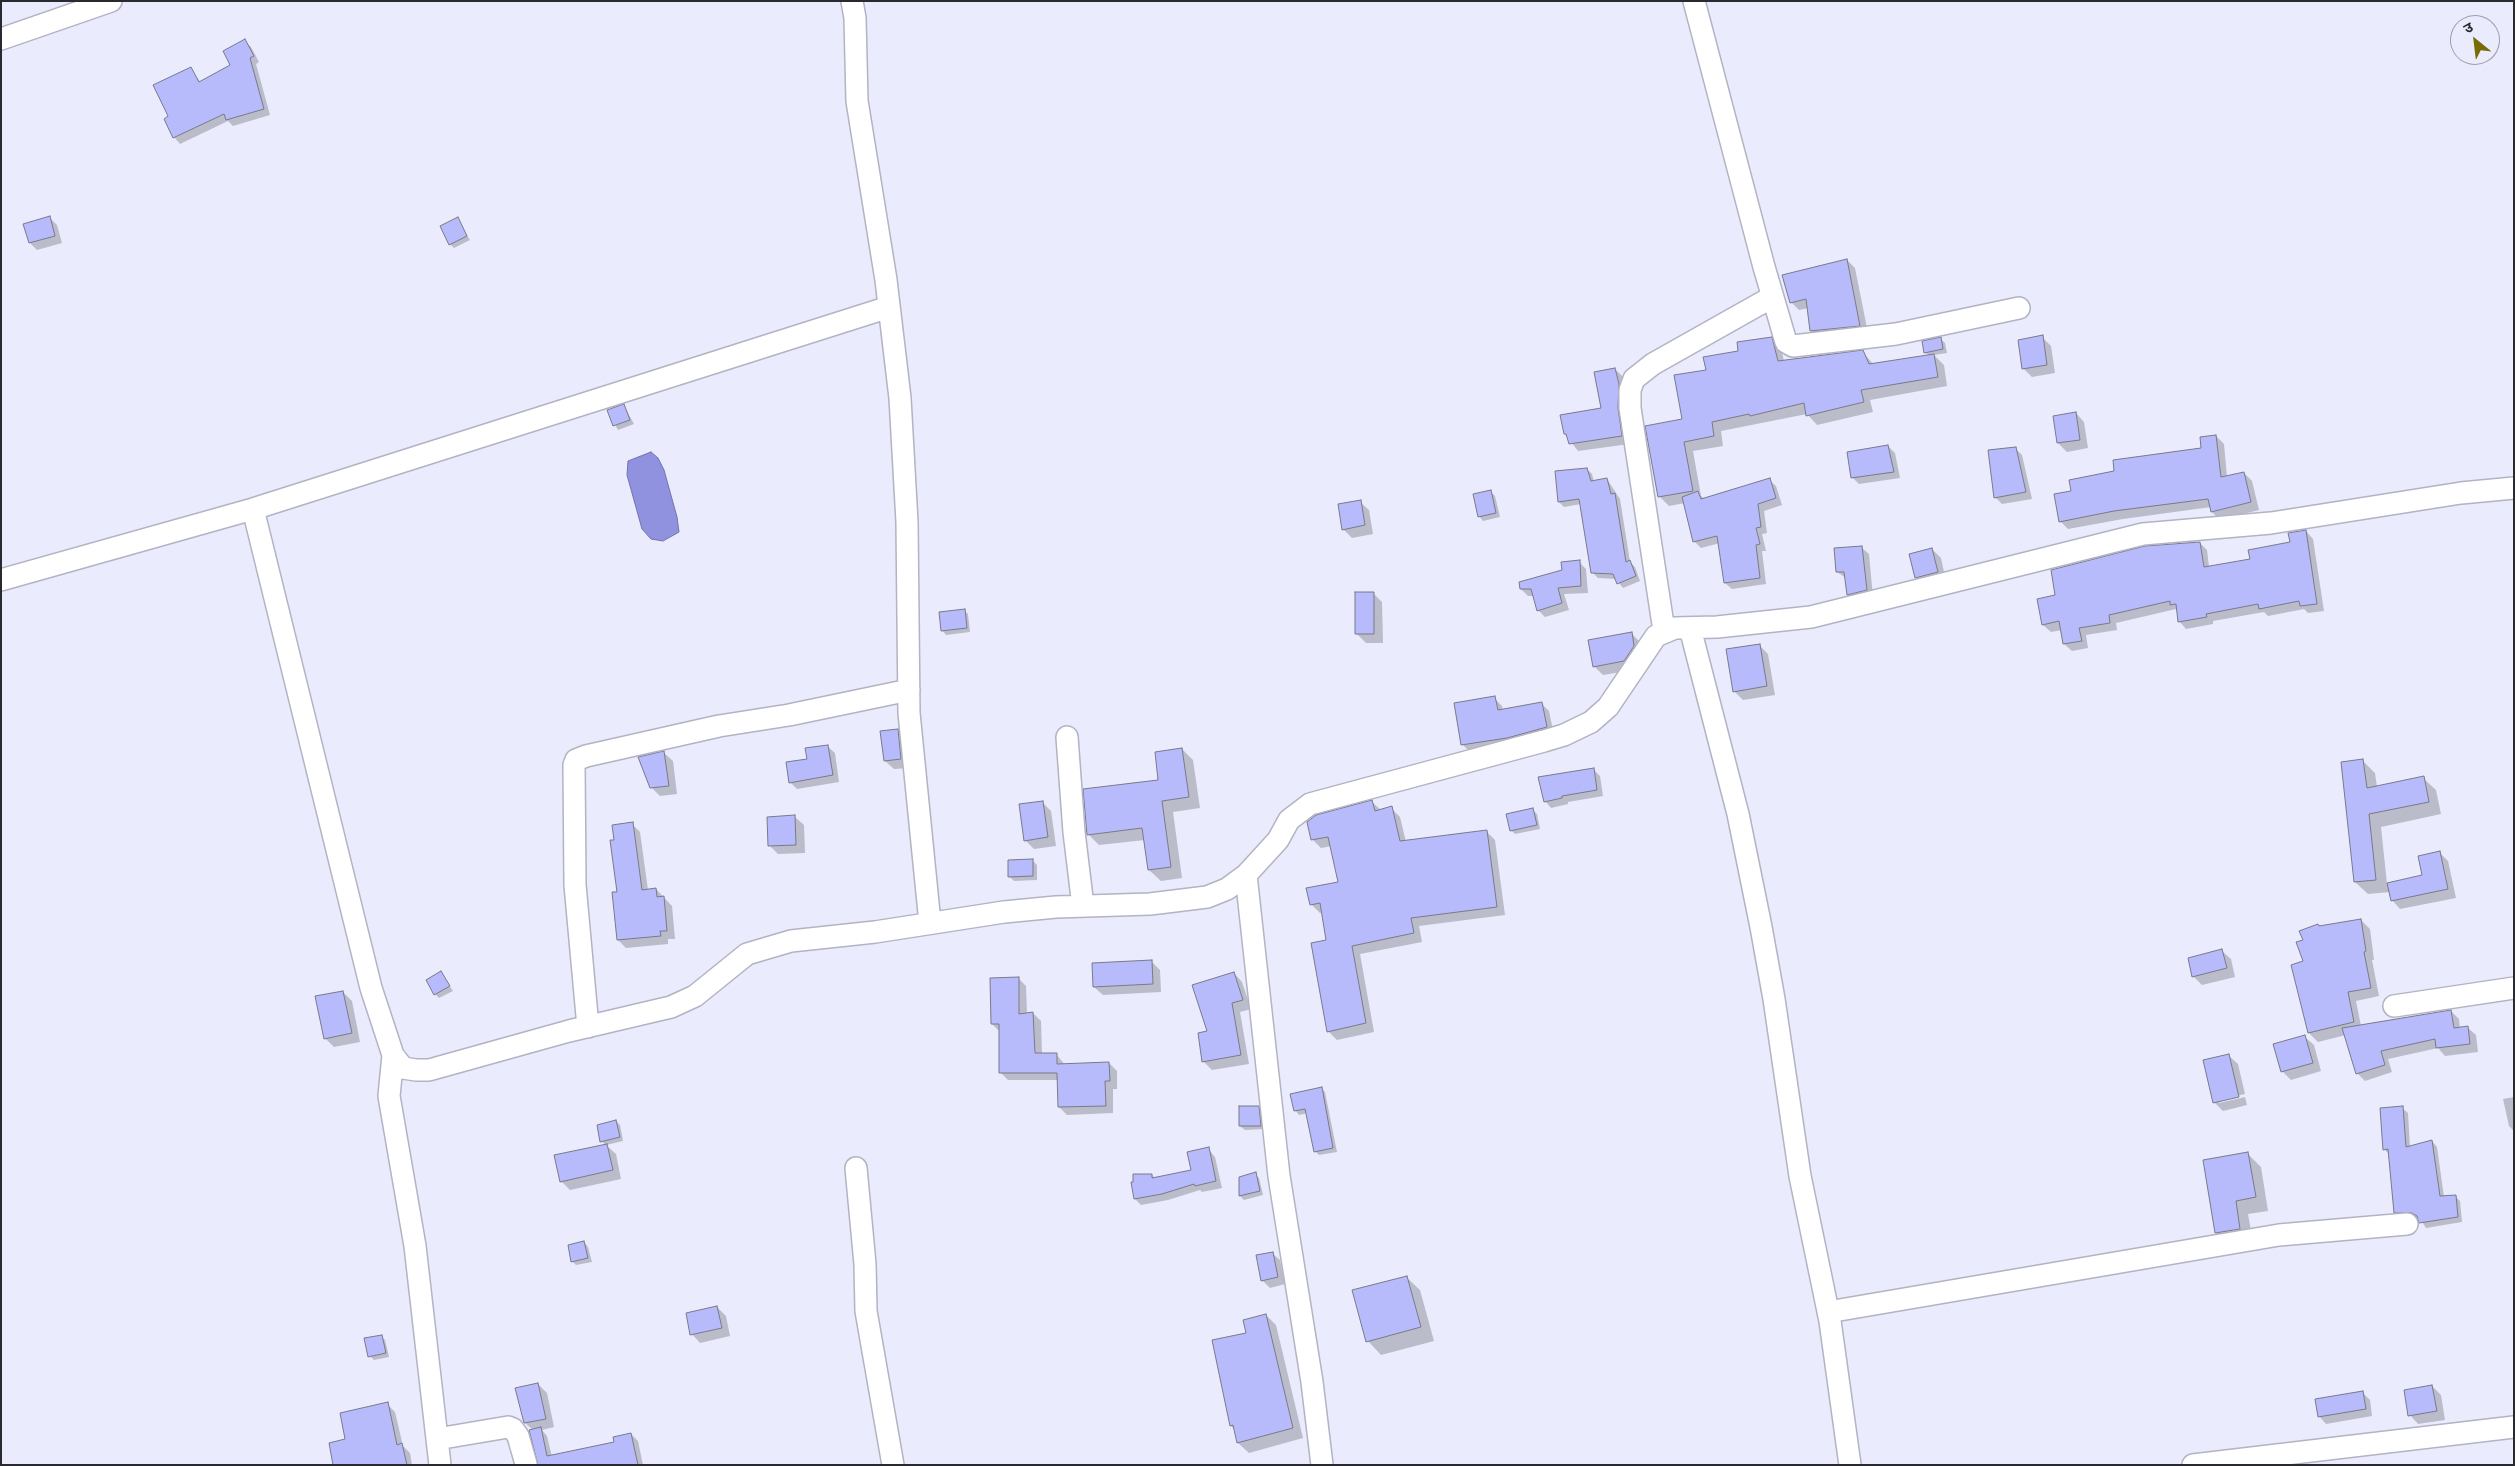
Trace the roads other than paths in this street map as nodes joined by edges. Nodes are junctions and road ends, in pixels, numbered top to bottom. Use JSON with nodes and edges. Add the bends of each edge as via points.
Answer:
{"nodes":[{"id":1,"x":111,"y":1,"type":"edge"},
{"id":2,"x":852,"y":1,"type":"edge"},
{"id":3,"x":1694,"y":1,"type":"edge"},
{"id":4,"x":1,"y":39,"type":"edge"},
{"id":5,"x":1772,"y":297,"type":"junction"},
{"id":6,"x":889,"y":307,"type":"junction"},
{"id":7,"x":2018,"y":308,"type":"dead end"},
{"id":8,"x":2514,"y":488,"type":"edge"},
{"id":9,"x":254,"y":509,"type":"junction"},
{"id":10,"x":1,"y":580,"type":"edge"},
{"id":11,"x":1690,"y":628,"type":"junction"},
{"id":12,"x":1664,"y":631,"type":"junction"},
{"id":13,"x":909,"y":690,"type":"junction"},
{"id":14,"x":1067,"y":737,"type":"dead end"},
{"id":15,"x":1246,"y":875,"type":"junction"},
{"id":16,"x":1083,"y":906,"type":"junction"},
{"id":17,"x":930,"y":923,"type":"junction"},
{"id":18,"x":2514,"y":988,"type":"edge"},
{"id":19,"x":2394,"y":1006,"type":"dead end"},
{"id":20,"x":588,"y":1027,"type":"junction"},
{"id":21,"x":393,"y":1055,"type":"junction"},
{"id":22,"x":856,"y":1168,"type":"dead end"},
{"id":23,"x":2407,"y":1224,"type":"dead end"},
{"id":24,"x":1828,"y":1312,"type":"junction"},
{"id":25,"x":2514,"y":1427,"type":"edge"},
{"id":26,"x":437,"y":1440,"type":"junction"},
{"id":27,"x":2289,"y":1459,"type":"edge"},
{"id":28,"x":526,"y":1464,"type":"edge"},
{"id":29,"x":440,"y":1465,"type":"edge"},
{"id":30,"x":893,"y":1465,"type":"edge"},
{"id":31,"x":1322,"y":1465,"type":"edge"},
{"id":32,"x":1850,"y":1465,"type":"edge"},
{"id":33,"x":2192,"y":1465,"type":"edge"}],
"edges":[{"from":1,"to":4,"type":"street"},
{"from":2,"to":6,"type":"street","via":[[855,10],[857,101]]},
{"from":3,"to":5,"type":"street"},
{"from":5,"to":7,"type":"street","via":[[1782,335],[1793,346],[1896,334]]},
{"from":5,"to":12,"type":"street","via":[[1653,364],[1632,384],[1630,408]]},
{"from":6,"to":9,"type":"street"},
{"from":6,"to":13,"type":"street","via":[[900,398],[907,522]]},
{"from":8,"to":11,"type":"street","via":[[2461,493],[2271,523],[2143,534],[1811,618]]},
{"from":9,"to":10,"type":"street"},
{"from":9,"to":21,"type":"street","via":[[371,988]]},
{"from":11,"to":12,"type":"street"},
{"from":11,"to":24,"type":"street","via":[[1738,814],[1774,1000],[1800,1176]]},
{"from":12,"to":15,"type":"street","via":[[1656,636],[1608,708],[1592,722],[1544,741],[1310,804],[1289,820],[1278,840]]},
{"from":13,"to":17,"type":"street"},
{"from":13,"to":20,"type":"street","via":[[719,726],[576,760],[575,885]]},
{"from":14,"to":16,"type":"street"},
{"from":15,"to":16,"type":"street","via":[[1228,889],[1207,897],[1150,904]]},
{"from":15,"to":31,"type":"street","via":[[1279,1176]]},
{"from":16,"to":17,"type":"street","via":[[1004,912]]},
{"from":17,"to":20,"type":"street","via":[[791,941],[752,951],[695,996],[648,1014]]},
{"from":18,"to":19,"type":"street"},
{"from":20,"to":21,"type":"street","via":[[429,1070],[403,1068]]},
{"from":21,"to":26,"type":"street","via":[[389,1096],[415,1246]]},
{"from":22,"to":30,"type":"street","via":[[866,1264],[866,1311]]},
{"from":23,"to":24,"type":"street","via":[[2279,1235]]},
{"from":24,"to":32,"type":"street"},
{"from":25,"to":27,"type":"street"},
{"from":26,"to":28,"type":"street","via":[[508,1427],[518,1436]]},
{"from":26,"to":29,"type":"street"},
{"from":27,"to":33,"type":"street"}]}
